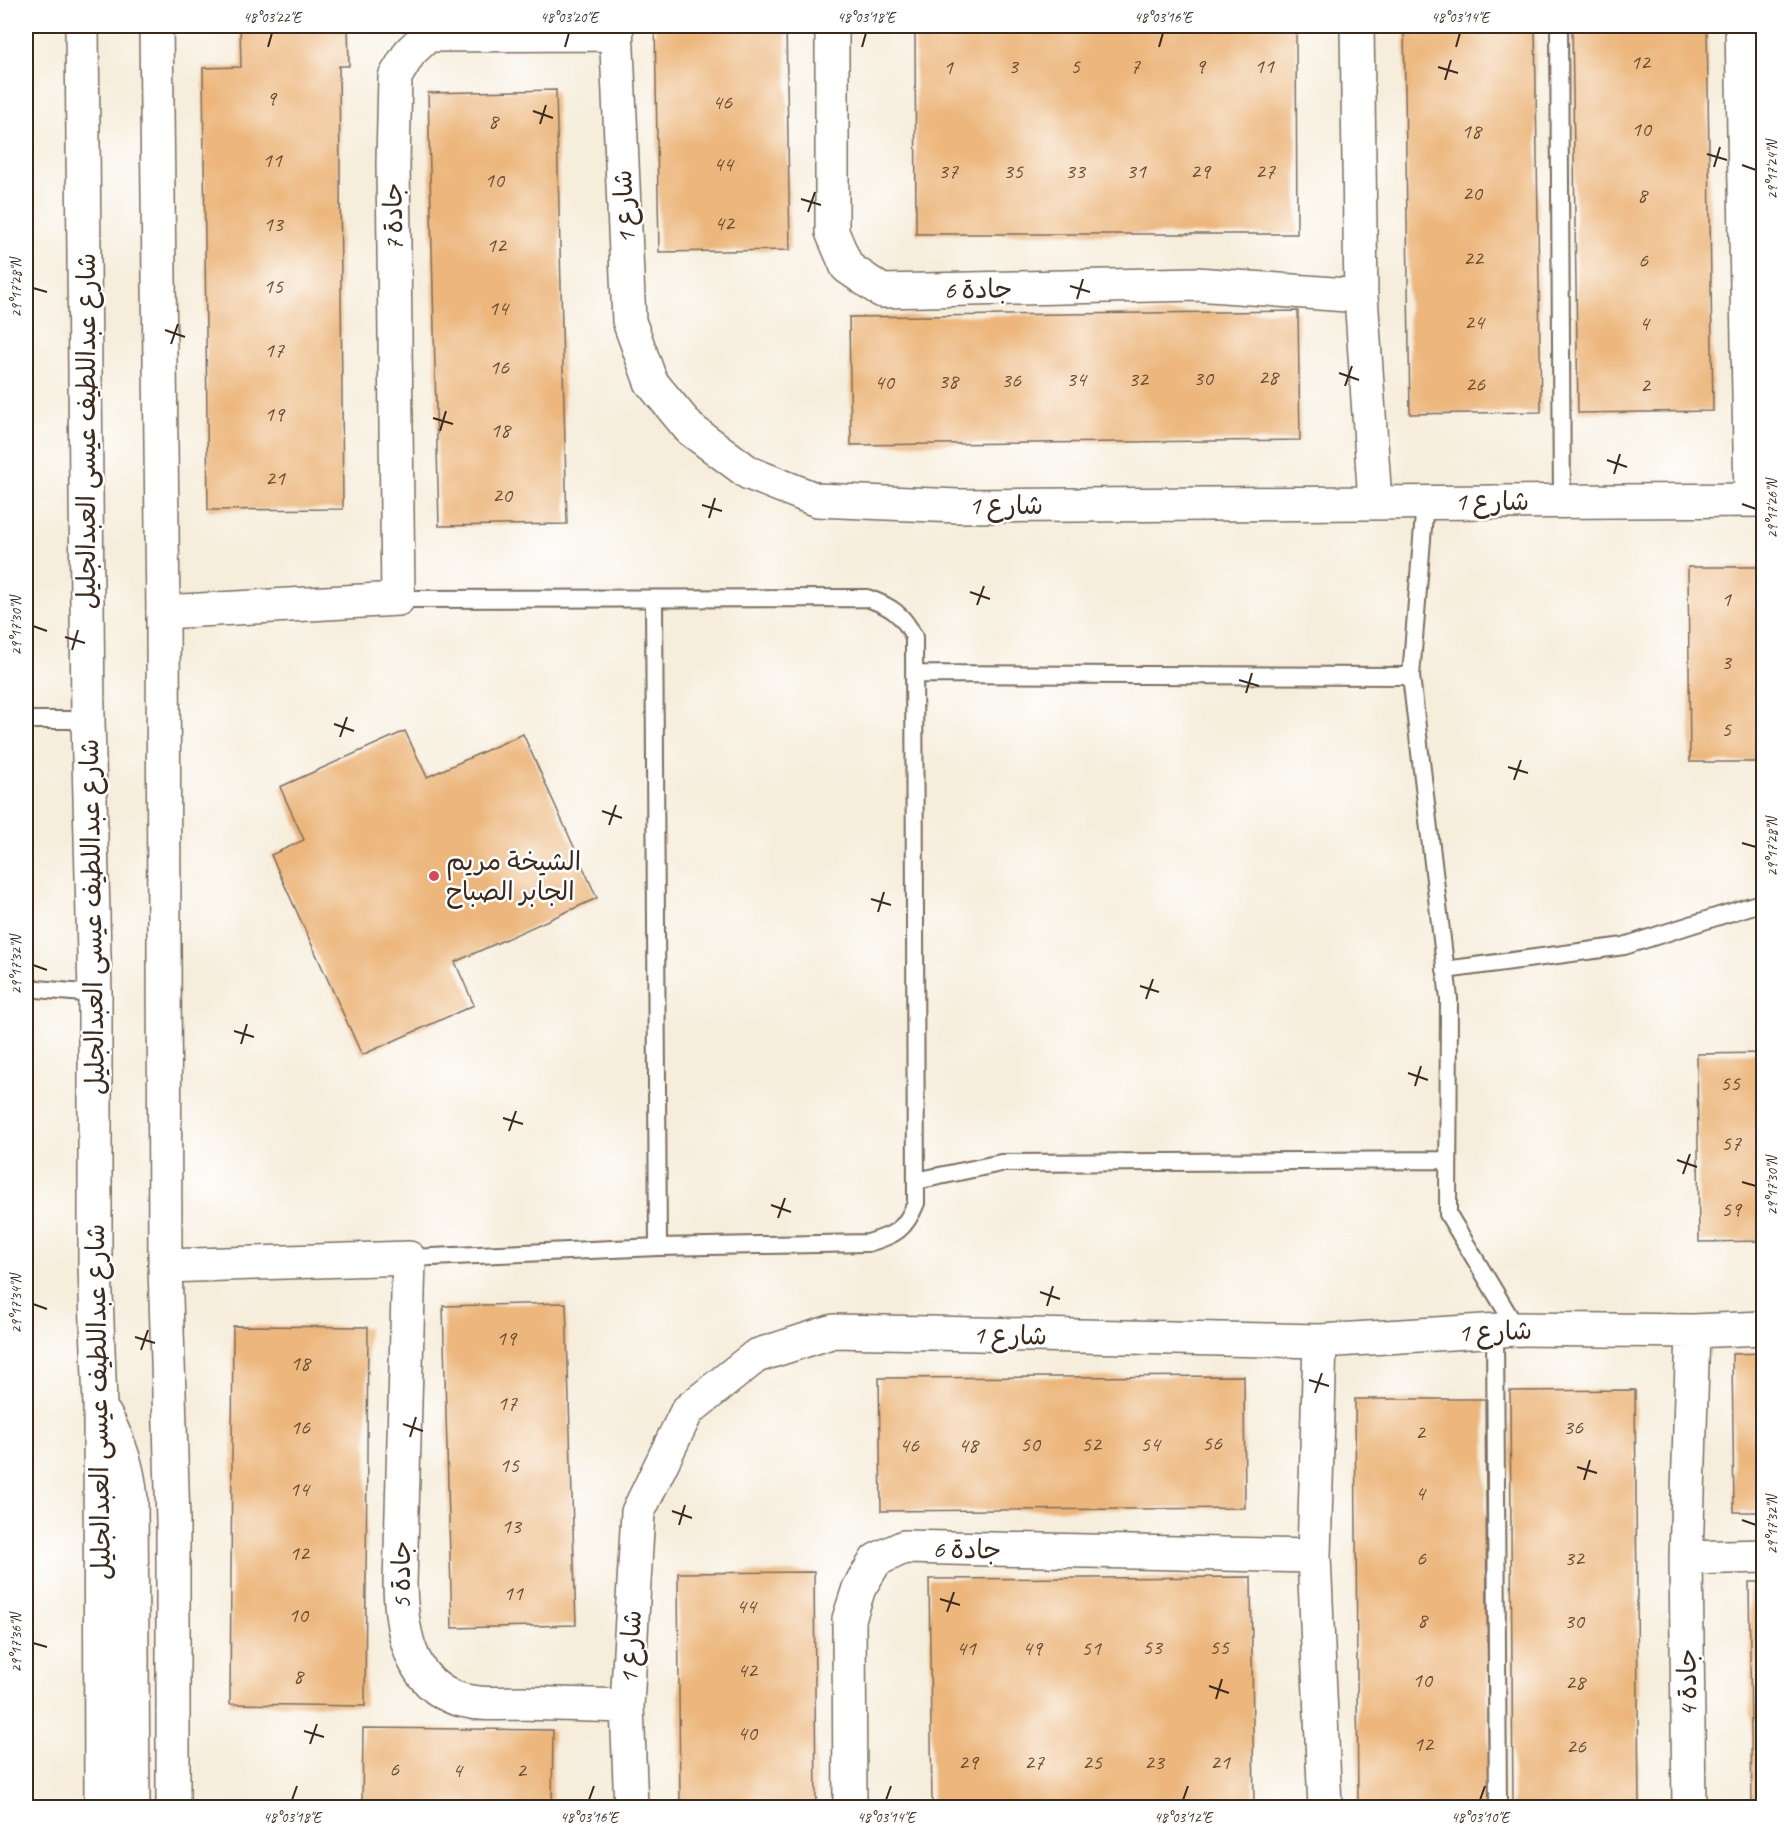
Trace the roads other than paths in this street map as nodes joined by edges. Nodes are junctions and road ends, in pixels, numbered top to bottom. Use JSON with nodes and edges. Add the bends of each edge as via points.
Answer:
{"nodes":[{"id":1,"x":82,"y":26,"type":"edge"},
{"id":2,"x":156,"y":26,"type":"edge"},
{"id":3,"x":832,"y":26,"type":"edge"},
{"id":4,"x":1357,"y":26,"type":"edge"},
{"id":5,"x":1559,"y":26,"type":"edge"},
{"id":6,"x":1742,"y":26,"type":"edge"},
{"id":7,"x":616,"y":30,"type":"edge"},
{"id":8,"x":1754,"y":140,"type":"edge"},
{"id":9,"x":1361,"y":296,"type":"junction"},
{"id":10,"x":1757,"y":500,"type":"edge"},
{"id":11,"x":1562,"y":501,"type":"junction"},
{"id":12,"x":1375,"y":502,"type":"junction"},
{"id":13,"x":1425,"y":502,"type":"junction"},
{"id":14,"x":398,"y":599,"type":"junction"},
{"id":15,"x":654,"y":600,"type":"junction"},
{"id":16,"x":163,"y":612,"type":"junction"},
{"id":17,"x":914,"y":674,"type":"junction"},
{"id":18,"x":1411,"y":676,"type":"junction"},
{"id":19,"x":26,"y":720,"type":"edge"},
{"id":20,"x":88,"y":720,"type":"junction"},
{"id":21,"x":1764,"y":904,"type":"edge"},
{"id":22,"x":1445,"y":970,"type":"junction"},
{"id":23,"x":26,"y":988,"type":"edge"},
{"id":24,"x":95,"y":994,"type":"junction"},
{"id":25,"x":1448,"y":1160,"type":"junction"},
{"id":26,"x":916,"y":1181,"type":"junction"},
{"id":27,"x":658,"y":1247,"type":"junction"},
{"id":28,"x":409,"y":1258,"type":"junction"},
{"id":29,"x":165,"y":1266,"type":"junction"},
{"id":30,"x":1764,"y":1328,"type":"edge"},
{"id":31,"x":1506,"y":1330,"type":"junction"},
{"id":32,"x":1693,"y":1331,"type":"junction"},
{"id":33,"x":1320,"y":1341,"type":"junction"},
{"id":34,"x":100,"y":1406,"type":"junction"},
{"id":35,"x":1314,"y":1556,"type":"junction"},
{"id":36,"x":1764,"y":1556,"type":"edge"},
{"id":37,"x":1686,"y":1558,"type":"junction"},
{"id":38,"x":627,"y":1706,"type":"junction"},
{"id":39,"x":101,"y":1808,"type":"edge"},
{"id":40,"x":133,"y":1808,"type":"edge"},
{"id":41,"x":173,"y":1808,"type":"edge"},
{"id":42,"x":631,"y":1808,"type":"edge"},
{"id":43,"x":850,"y":1808,"type":"edge"},
{"id":44,"x":1325,"y":1808,"type":"edge"},
{"id":45,"x":1498,"y":1808,"type":"edge"},
{"id":46,"x":1689,"y":1808,"type":"edge"}],
"edges":[{"from":1,"to":20,"type":"street","name":"شارع عبداللطيف عيسى العبدالجليل"},
{"from":2,"to":16,"type":"street"},
{"from":3,"to":9,"type":"street","name":"جادة 6","via":[[832,232],[847,267],[882,291],[1196,284]]},
{"from":4,"to":9,"type":"street"},
{"from":5,"to":11,"type":"lane"},
{"from":6,"to":8,"type":"street"},
{"from":7,"to":12,"type":"street","name":"شارع 1","via":[[629,321],[651,382],[690,429],[749,473],[817,500],[958,506]]},
{"from":7,"to":14,"type":"street","name":"جادة 7","via":[[428,35],[410,52],[395,77]]},
{"from":8,"to":10,"type":"street"},
{"from":9,"to":12,"type":"street"},
{"from":10,"to":11,"type":"street","name":"شارع 1"},
{"from":11,"to":13,"type":"street","name":"شارع 1"},
{"from":12,"to":13,"type":"street","name":"شارع 1"},
{"from":13,"to":18,"type":"lane"},
{"from":14,"to":15,"type":"lane"},
{"from":14,"to":16,"type":"street"},
{"from":15,"to":17,"type":"lane","via":[[867,598],[890,606],[906,621],[914,637]]},
{"from":15,"to":27,"type":"lane"},
{"from":16,"to":29,"type":"street"},
{"from":17,"to":18,"type":"lane"},
{"from":17,"to":26,"type":"lane"},
{"from":18,"to":22,"type":"lane"},
{"from":19,"to":20,"type":"lane"},
{"from":20,"to":24,"type":"street","name":"شارع عبداللطيف عيسى العبدالجليل"},
{"from":21,"to":22,"type":"lane","via":[[1624,946]]},
{"from":22,"to":25,"type":"lane","via":[[1449,999]]},
{"from":23,"to":24,"type":"lane"},
{"from":24,"to":34,"type":"street","name":"شارع عبداللطيف عيسى العبدالجليل","via":[[95,1266]]},
{"from":25,"to":26,"type":"lane","via":[[1001,1163]]},
{"from":25,"to":31,"type":"lane","via":[[1448,1215]]},
{"from":26,"to":27,"type":"lane","via":[[916,1203],[908,1224],[890,1237],[868,1243]]},
{"from":27,"to":28,"type":"lane"},
{"from":28,"to":29,"type":"street"},
{"from":28,"to":38,"type":"street","name":"جادة 5","via":[[400,1584],[401,1623],[412,1658],[442,1692],[470,1702]]},
{"from":29,"to":41,"type":"street","via":[[173,1521]]},
{"from":30,"to":32,"type":"street","name":"شارع 1"},
{"from":31,"to":32,"type":"street","name":"شارع 1"},
{"from":31,"to":33,"type":"street","name":"شارع 1"},
{"from":31,"to":45,"type":"lane"},
{"from":32,"to":37,"type":"street","name":"جادة 4"},
{"from":33,"to":35,"type":"street"},
{"from":33,"to":38,"type":"street","name":"شارع 1","via":[[834,1331],[756,1356],[687,1411],[638,1512]]},
{"from":34,"to":39,"type":"street","name":"شارع عبداللطيف عيسى العبدالجليل"},
{"from":34,"to":40,"type":"street","via":[[119,1442],[129,1476]]},
{"from":35,"to":43,"type":"street","name":"جادة 6","via":[[904,1547],[876,1560],[859,1588],[849,1619]]},
{"from":35,"to":44,"type":"street"},
{"from":36,"to":37,"type":"street"},
{"from":37,"to":46,"type":"street","name":"جادة 4"},
{"from":38,"to":42,"type":"street","name":"شارع 1"}]}
